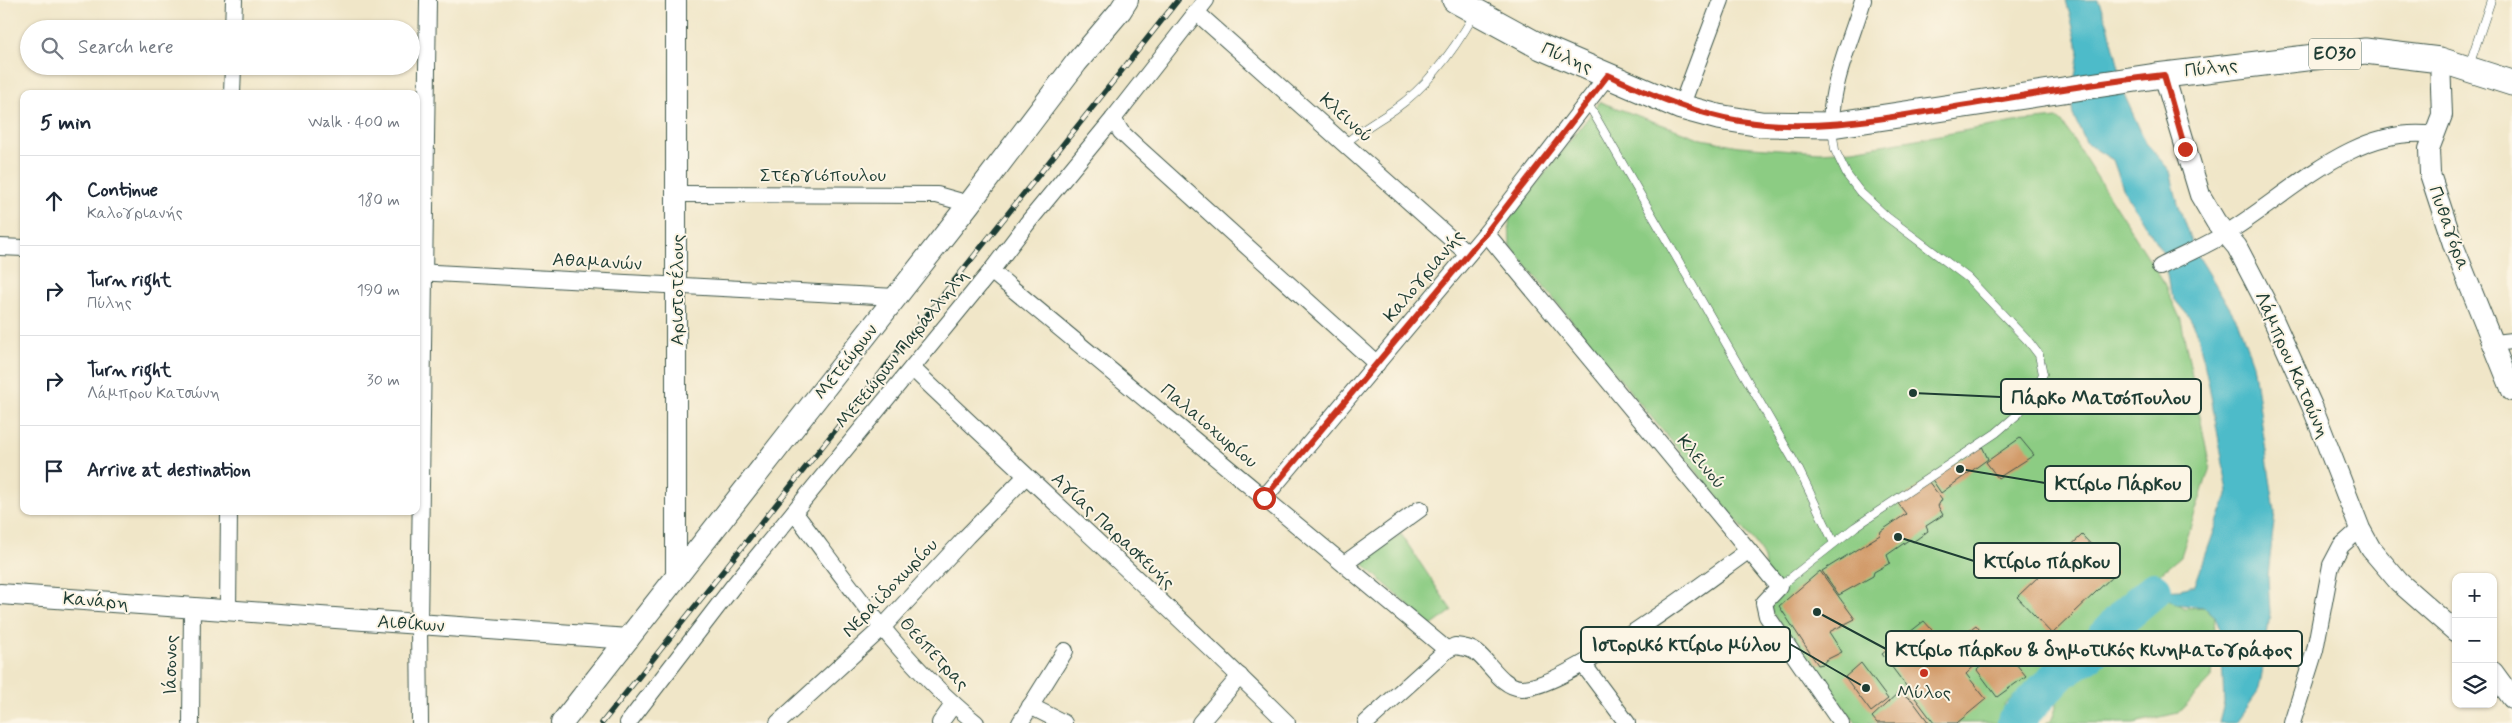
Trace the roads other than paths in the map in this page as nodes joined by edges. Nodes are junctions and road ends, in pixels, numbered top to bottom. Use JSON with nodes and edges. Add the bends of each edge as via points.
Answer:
{"nodes":[{"id":1,"x":234,"y":0,"type":"edge"},
{"id":2,"x":428,"y":0,"type":"edge"},
{"id":3,"x":676,"y":0,"type":"edge"},
{"id":4,"x":1127,"y":0,"type":"edge"},
{"id":5,"x":1722,"y":0,"type":"edge"},
{"id":6,"x":1863,"y":0,"type":"edge"},
{"id":7,"x":2491,"y":0,"type":"edge"},
{"id":8,"x":1201,"y":6,"type":"edge"},
{"id":9,"x":1465,"y":6,"type":"edge"},
{"id":10,"x":233,"y":20,"type":"edge"},
{"id":11,"x":2440,"y":60,"type":"junction"},
{"id":12,"x":2469,"y":68,"type":"junction"},
{"id":13,"x":233,"y":75,"type":"edge"},
{"id":14,"x":1608,"y":75,"type":"junction"},
{"id":15,"x":2160,"y":75,"type":"junction"},
{"id":16,"x":2512,"y":83,"type":"edge"},
{"id":17,"x":232,"y":90,"type":"edge"},
{"id":18,"x":1587,"y":102,"type":"junction"},
{"id":19,"x":1681,"y":107,"type":"junction"},
{"id":20,"x":1113,"y":119,"type":"junction"},
{"id":21,"x":1832,"y":124,"type":"junction"},
{"id":22,"x":2434,"y":135,"type":"junction"},
{"id":23,"x":1345,"y":144,"type":"junction"},
{"id":24,"x":676,"y":194,"type":"junction"},
{"id":25,"x":969,"y":204,"type":"junction"},
{"id":26,"x":1486,"y":233,"type":"junction"},
{"id":27,"x":2222,"y":235,"type":"junction"},
{"id":28,"x":0,"y":247,"type":"edge"},
{"id":29,"x":20,"y":248,"type":"edge"},
{"id":30,"x":1468,"y":254,"type":"junction"},
{"id":31,"x":2160,"y":267,"type":"dead end"},
{"id":32,"x":991,"y":271,"type":"junction"},
{"id":33,"x":420,"y":272,"type":"edge"},
{"id":34,"x":677,"y":286,"type":"junction"},
{"id":35,"x":896,"y":297,"type":"junction"},
{"id":36,"x":2503,"y":342,"type":"edge"},
{"id":37,"x":1377,"y":364,"type":"junction"},
{"id":38,"x":912,"y":368,"type":"junction"},
{"id":39,"x":2512,"y":391,"type":"edge"},
{"id":40,"x":1025,"y":477,"type":"junction"},
{"id":41,"x":1264,"y":498,"type":"junction"},
{"id":42,"x":1420,"y":509,"type":"dead end"},
{"id":43,"x":794,"y":512,"type":"junction"},
{"id":44,"x":229,"y":515,"type":"edge"},
{"id":45,"x":419,"y":515,"type":"edge"},
{"id":46,"x":2360,"y":529,"type":"junction"},
{"id":47,"x":1834,"y":543,"type":"junction"},
{"id":48,"x":1748,"y":550,"type":"junction"},
{"id":49,"x":1344,"y":564,"type":"junction"},
{"id":50,"x":676,"y":579,"type":"junction"},
{"id":51,"x":1779,"y":587,"type":"junction"},
{"id":52,"x":0,"y":594,"type":"edge"},
{"id":53,"x":192,"y":608,"type":"junction"},
{"id":54,"x":228,"y":610,"type":"junction"},
{"id":55,"x":419,"y":624,"type":"junction"},
{"id":56,"x":882,"y":628,"type":"junction"},
{"id":57,"x":2452,"y":629,"type":"edge"},
{"id":58,"x":629,"y":639,"type":"junction"},
{"id":59,"x":1447,"y":650,"type":"junction"},
{"id":60,"x":1065,"y":651,"type":"dead end"},
{"id":61,"x":1583,"y":664,"type":"junction"},
{"id":62,"x":1240,"y":676,"type":"junction"},
{"id":63,"x":2497,"y":677,"type":"edge"},
{"id":64,"x":2512,"y":698,"type":"edge"},
{"id":65,"x":953,"y":704,"type":"junction"},
{"id":66,"x":1030,"y":706,"type":"junction"},
{"id":67,"x":2296,"y":721,"type":"edge"},
{"id":68,"x":191,"y":723,"type":"edge"},
{"id":69,"x":420,"y":723,"type":"edge"},
{"id":70,"x":562,"y":723,"type":"edge"},
{"id":71,"x":628,"y":723,"type":"edge"},
{"id":72,"x":778,"y":723,"type":"edge"},
{"id":73,"x":940,"y":723,"type":"edge"},
{"id":74,"x":976,"y":723,"type":"edge"},
{"id":75,"x":1020,"y":723,"type":"edge"},
{"id":76,"x":1064,"y":723,"type":"edge"},
{"id":77,"x":1200,"y":723,"type":"edge"},
{"id":78,"x":1287,"y":723,"type":"edge"},
{"id":79,"x":1366,"y":723,"type":"edge"},
{"id":80,"x":1627,"y":723,"type":"edge"},
{"id":81,"x":1841,"y":723,"type":"edge"}],
"edges":[{"from":1,"to":10,"type":"street"},
{"from":2,"to":33,"type":"street"},
{"from":3,"to":24,"type":"street","name":"Αριστοτέλους"},
{"from":4,"to":25,"type":"main road","name":"Μετεώρων"},
{"from":5,"to":19,"type":"street"},
{"from":6,"to":21,"type":"street","via":[[1835,90]]},
{"from":7,"to":12,"type":"lane"},
{"from":8,"to":20,"type":"street","name":"Μετεώρων Παράλληλη"},
{"from":8,"to":23,"type":"street","name":"Κλεινού"},
{"from":9,"to":14,"type":"main road","name":"Πύλης","number":"ΕΟ30","via":[[1541,47]]},
{"from":9,"to":23,"type":"lane","via":[[1459,41],[1422,86]]},
{"from":11,"to":12,"type":"main road","name":"Πύλης","number":"ΕΟ30"},
{"from":11,"to":15,"type":"main road","name":"Πύλης","number":"ΕΟ30","via":[[2365,51]]},
{"from":11,"to":22,"type":"street","name":"Πυθαγόρα","via":[[2442,115]]},
{"from":12,"to":16,"type":"main road","name":"Πύλης","number":"ΕΟ30"},
{"from":13,"to":17,"type":"street"},
{"from":14,"to":18,"type":"street","name":"Καλογριανής"},
{"from":14,"to":19,"type":"main road","name":"Πύλης","number":"ΕΟ30"},
{"from":15,"to":21,"type":"main road","name":"Πύλης","number":"ΕΟ30"},
{"from":15,"to":27,"type":"street","name":"Λάμπρου Κατσώνη","via":[[2200,195]]},
{"from":18,"to":26,"type":"street","name":"Καλογριανής"},
{"from":18,"to":47,"type":"lane","via":[[1799,470]]},
{"from":19,"to":21,"type":"main road","name":"Πύλης","number":"ΕΟ30","via":[[1761,124]]},
{"from":20,"to":32,"type":"street","name":"Μετεώρων Παράλληλη"},
{"from":20,"to":37,"type":"street","via":[[1131,142]]},
{"from":21,"to":47,"type":"lane","via":[[1835,150],[1860,192],[1980,291],[2039,355],[2043,374],[2018,414],[1996,433]]},
{"from":22,"to":27,"type":"street","via":[[2390,137],[2354,150],[2292,186]]},
{"from":22,"to":36,"type":"street","name":"Πυθαγόρα","via":[[2428,154],[2433,187],[2454,247]]},
{"from":23,"to":30,"type":"street","name":"Κλεινού"},
{"from":24,"to":25,"type":"street","name":"Στεργιόπουλου","via":[[937,195]]},
{"from":24,"to":34,"type":"street","name":"Αριστοτέλους"},
{"from":25,"to":35,"type":"main road","name":"Μετεώρων"},
{"from":26,"to":30,"type":"street","name":"Καλογριανής"},
{"from":26,"to":48,"type":"street","name":"Κλεινού"},
{"from":27,"to":31,"type":"street"},
{"from":27,"to":46,"type":"street","name":"Λάμπρου Κατσώνη","via":[[2243,258],[2288,351]]},
{"from":28,"to":29,"type":"street"},
{"from":30,"to":37,"type":"street","name":"Καλογριανής"},
{"from":32,"to":38,"type":"street","name":"Μετεώρων Παράλληλη"},
{"from":32,"to":41,"type":"street","name":"Παλαιοχωρίου"},
{"from":33,"to":34,"type":"street","name":"Αθαμανών"},
{"from":34,"to":35,"type":"street","name":"Αθαμανών"},
{"from":34,"to":50,"type":"street","name":"Αριστοτέλους"},
{"from":35,"to":50,"type":"main road","name":"Μετεώρων"},
{"from":36,"to":39,"type":"street","name":"Πυθαγόρα"},
{"from":37,"to":41,"type":"street","name":"Καλογριανής"},
{"from":38,"to":40,"type":"street","name":"Αγίας Παρασκευής"},
{"from":38,"to":43,"type":"street","name":"Μετεώρων Παράλληλη"},
{"from":40,"to":56,"type":"street","name":"Νεραϊδοχωρίου"},
{"from":40,"to":62,"type":"street","name":"Αγίας Παρασκευής"},
{"from":41,"to":49,"type":"street","name":"Παλαιοχωρίου"},
{"from":42,"to":49,"type":"street"},
{"from":43,"to":56,"type":"street","name":"Θεόπετρας"},
{"from":43,"to":71,"type":"street","name":"Μετεώρων Παράλληλη"},
{"from":44,"to":54,"type":"street"},
{"from":45,"to":55,"type":"street"},
{"from":46,"to":57,"type":"street","name":"Λάμπρου Κατσώνη","via":[[2371,549],[2398,582]]},
{"from":46,"to":67,"type":"street","via":[[2341,546],[2331,565],[2315,650]]},
{"from":47,"to":51,"type":"lane"},
{"from":48,"to":51,"type":"street","name":"Κλεινού"},
{"from":48,"to":61,"type":"street"},
{"from":49,"to":59,"type":"street","name":"Παλαιοχωρίου"},
{"from":50,"to":58,"type":"main road","name":"Μετεώρων"},
{"from":51,"to":81,"type":"street","via":[[1764,603],[1767,616]]},
{"from":52,"to":53,"type":"street","name":"Κανάρη"},
{"from":53,"to":54,"type":"street","name":"Αιθίκων"},
{"from":53,"to":68,"type":"street","name":"Ιάσονος"},
{"from":54,"to":55,"type":"street","name":"Αιθίκων"},
{"from":55,"to":58,"type":"street","name":"Αιθίκων"},
{"from":55,"to":69,"type":"street"},
{"from":56,"to":65,"type":"street","name":"Θεόπετρας"},
{"from":56,"to":72,"type":"street","name":"Νεραϊδοχωρίου"},
{"from":58,"to":70,"type":"main road","name":"Μετεώρων"},
{"from":59,"to":61,"type":"street","via":[[1455,646],[1476,652],[1501,677],[1520,688],[1540,686]]},
{"from":59,"to":79,"type":"street"},
{"from":60,"to":66,"type":"street"},
{"from":61,"to":80,"type":"street"},
{"from":62,"to":77,"type":"street"},
{"from":62,"to":78,"type":"street","name":"Αγίας Παρασκευής"},
{"from":63,"to":64,"type":"street"},
{"from":65,"to":73,"type":"street"},
{"from":65,"to":74,"type":"street","name":"Θεόπετρας"},
{"from":66,"to":75,"type":"street"},
{"from":66,"to":76,"type":"street"}]}
